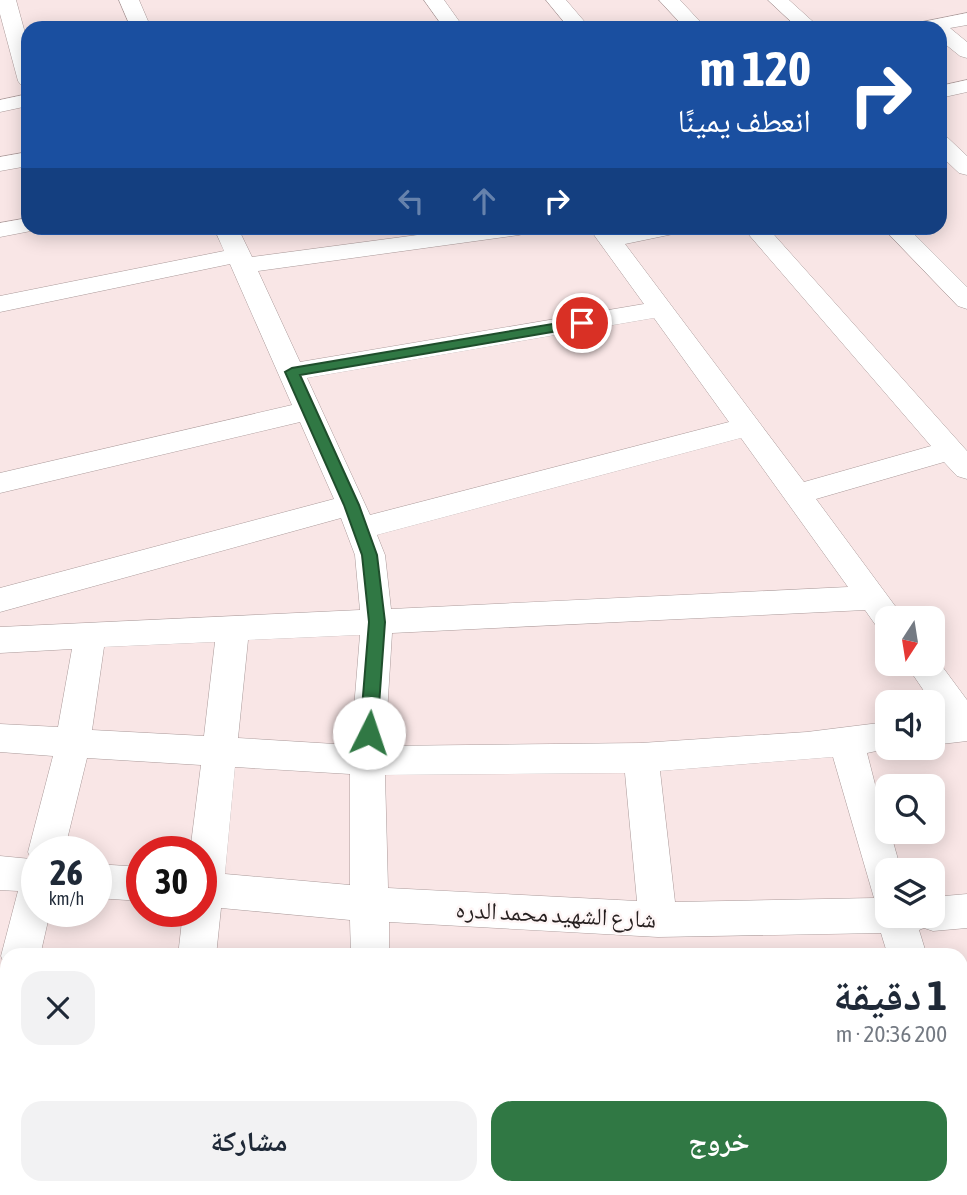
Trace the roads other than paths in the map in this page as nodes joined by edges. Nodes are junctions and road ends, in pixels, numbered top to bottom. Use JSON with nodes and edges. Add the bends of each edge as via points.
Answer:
{"nodes":[{"id":1,"x":6,"y":0,"type":"edge"},
{"id":2,"x":130,"y":0,"type":"edge"},
{"id":3,"x":434,"y":0,"type":"edge"},
{"id":4,"x":556,"y":0,"type":"edge"},
{"id":5,"x":668,"y":0,"type":"edge"},
{"id":6,"x":778,"y":0,"type":"edge"},
{"id":7,"x":967,"y":19,"type":"edge"},
{"id":8,"x":138,"y":21,"type":"edge"},
{"id":9,"x":449,"y":21,"type":"edge"},
{"id":10,"x":574,"y":21,"type":"edge"},
{"id":11,"x":689,"y":21,"type":"edge"},
{"id":12,"x":802,"y":21,"type":"edge"},
{"id":13,"x":947,"y":24,"type":"edge"},
{"id":14,"x":947,"y":38,"type":"edge"},
{"id":15,"x":967,"y":52,"type":"edge"},
{"id":16,"x":21,"y":55,"type":"edge"},
{"id":17,"x":967,"y":86,"type":"edge"},
{"id":18,"x":947,"y":90,"type":"edge"},
{"id":19,"x":21,"y":102,"type":"edge"},
{"id":20,"x":0,"y":106,"type":"edge"},
{"id":21,"x":947,"y":149,"type":"edge"},
{"id":22,"x":21,"y":160,"type":"edge"},
{"id":23,"x":0,"y":164,"type":"edge"},
{"id":24,"x":966,"y":165,"type":"edge"},
{"id":25,"x":947,"y":168,"type":"edge"},
{"id":26,"x":21,"y":226,"type":"edge"},
{"id":27,"x":0,"y":230,"type":"edge"},
{"id":28,"x":229,"y":235,"type":"edge"},
{"id":29,"x":461,"y":235,"type":"edge"},
{"id":30,"x":607,"y":235,"type":"edge"},
{"id":31,"x":761,"y":235,"type":"edge"},
{"id":32,"x":902,"y":235,"type":"edge"},
{"id":33,"x":241,"y":261,"type":"junction"},
{"id":34,"x":967,"y":301,"type":"edge"},
{"id":35,"x":0,"y":304,"type":"edge"},
{"id":36,"x":661,"y":309,"type":"junction"},
{"id":37,"x":292,"y":372,"type":"junction"},
{"id":38,"x":308,"y":411,"type":"junction"},
{"id":39,"x":748,"y":428,"type":"junction"},
{"id":40,"x":959,"y":459,"type":"edge"},
{"id":41,"x":0,"y":483,"type":"edge"},
{"id":42,"x":797,"y":494,"type":"junction"},
{"id":43,"x":356,"y":517,"type":"junction"},
{"id":44,"x":0,"y":600,"type":"edge"},
{"id":45,"x":879,"y":606,"type":"edge"},
{"id":46,"x":875,"y":608,"type":"edge"},
{"id":47,"x":377,"y":622,"type":"junction"},
{"id":48,"x":233,"y":629,"type":"junction"},
{"id":49,"x":90,"y":635,"type":"junction"},
{"id":50,"x":0,"y":640,"type":"edge"},
{"id":51,"x":930,"y":676,"type":"edge"},
{"id":52,"x":967,"y":726,"type":"edge"},
{"id":53,"x":945,"y":729,"type":"edge"},
{"id":54,"x":875,"y":737,"type":"edge"},
{"id":55,"x":0,"y":738,"type":"edge"},
{"id":56,"x":845,"y":741,"type":"junction"},
{"id":57,"x":73,"y":743,"type":"junction"},
{"id":58,"x":219,"y":752,"type":"junction"},
{"id":59,"x":641,"y":758,"type":"junction"},
{"id":60,"x":367,"y":761,"type":"junction"},
{"id":61,"x":50,"y":836,"type":"edge"},
{"id":62,"x":209,"y":836,"type":"edge"},
{"id":63,"x":887,"y":858,"type":"edge"},
{"id":64,"x":0,"y":873,"type":"edge"},
{"id":65,"x":21,"y":875,"type":"edge"},
{"id":66,"x":217,"y":890,"type":"edge"},
{"id":67,"x":368,"y":904,"type":"junction"},
{"id":68,"x":875,"y":910,"type":"edge"},
{"id":69,"x":945,"y":910,"type":"edge"},
{"id":70,"x":967,"y":911,"type":"edge"},
{"id":71,"x":658,"y":920,"type":"junction"},
{"id":72,"x":27,"y":927,"type":"edge"},
{"id":73,"x":200,"y":927,"type":"edge"},
{"id":74,"x":906,"y":928,"type":"edge"},
{"id":75,"x":22,"y":948,"type":"edge"},
{"id":76,"x":198,"y":948,"type":"edge"},
{"id":77,"x":370,"y":948,"type":"edge"},
{"id":78,"x":907,"y":948,"type":"edge"}],
"edges":[{"from":1,"to":16,"type":"street"},
{"from":2,"to":8,"type":"street"},
{"from":3,"to":9,"type":"street"},
{"from":4,"to":10,"type":"street"},
{"from":5,"to":11,"type":"street"},
{"from":6,"to":12,"type":"street"},
{"from":7,"to":13,"type":"street"},
{"from":14,"to":15,"type":"street"},
{"from":17,"to":18,"type":"street"},
{"from":19,"to":20,"type":"street"},
{"from":21,"to":24,"type":"street"},
{"from":22,"to":23,"type":"street"},
{"from":24,"to":25,"type":"street"},
{"from":26,"to":27,"type":"street"},
{"from":28,"to":33,"type":"street"},
{"from":29,"to":33,"type":"street"},
{"from":30,"to":36,"type":"street"},
{"from":31,"to":40,"type":"street"},
{"from":32,"to":34,"type":"street"},
{"from":33,"to":35,"type":"street"},
{"from":33,"to":37,"type":"street"},
{"from":36,"to":37,"type":"street"},
{"from":36,"to":39,"type":"street"},
{"from":37,"to":38,"type":"street"},
{"from":38,"to":41,"type":"street"},
{"from":38,"to":43,"type":"street"},
{"from":39,"to":42,"type":"street"},
{"from":39,"to":43,"type":"street"},
{"from":40,"to":42,"type":"street"},
{"from":42,"to":45,"type":"street"},
{"from":43,"to":44,"type":"street"},
{"from":43,"to":47,"type":"street","via":[[370,555]]},
{"from":46,"to":47,"type":"street"},
{"from":47,"to":48,"type":"street"},
{"from":47,"to":60,"type":"street"},
{"from":48,"to":49,"type":"street"},
{"from":48,"to":58,"type":"street"},
{"from":49,"to":50,"type":"street"},
{"from":49,"to":57,"type":"street"},
{"from":51,"to":52,"type":"street"},
{"from":52,"to":53,"type":"street"},
{"from":54,"to":56,"type":"street"},
{"from":55,"to":57,"type":"street"},
{"from":56,"to":59,"type":"street"},
{"from":56,"to":63,"type":"street"},
{"from":57,"to":58,"type":"street"},
{"from":57,"to":61,"type":"street"},
{"from":58,"to":60,"type":"street"},
{"from":58,"to":62,"type":"street"},
{"from":59,"to":60,"type":"street"},
{"from":59,"to":71,"type":"street"},
{"from":60,"to":67,"type":"street"},
{"from":64,"to":65,"type":"street"},
{"from":66,"to":67,"type":"street","name":"شارع الشهيد محمد الدره"},
{"from":67,"to":71,"type":"street","name":"شارع الشهيد محمد الدره"},
{"from":67,"to":77,"type":"street"},
{"from":68,"to":71,"type":"street","name":"شارع الشهيد محمد الدره"},
{"from":69,"to":70,"type":"street","name":"شارع الشهيد محمد الدره"},
{"from":72,"to":75,"type":"street"},
{"from":73,"to":76,"type":"street"},
{"from":74,"to":78,"type":"street"}]}
